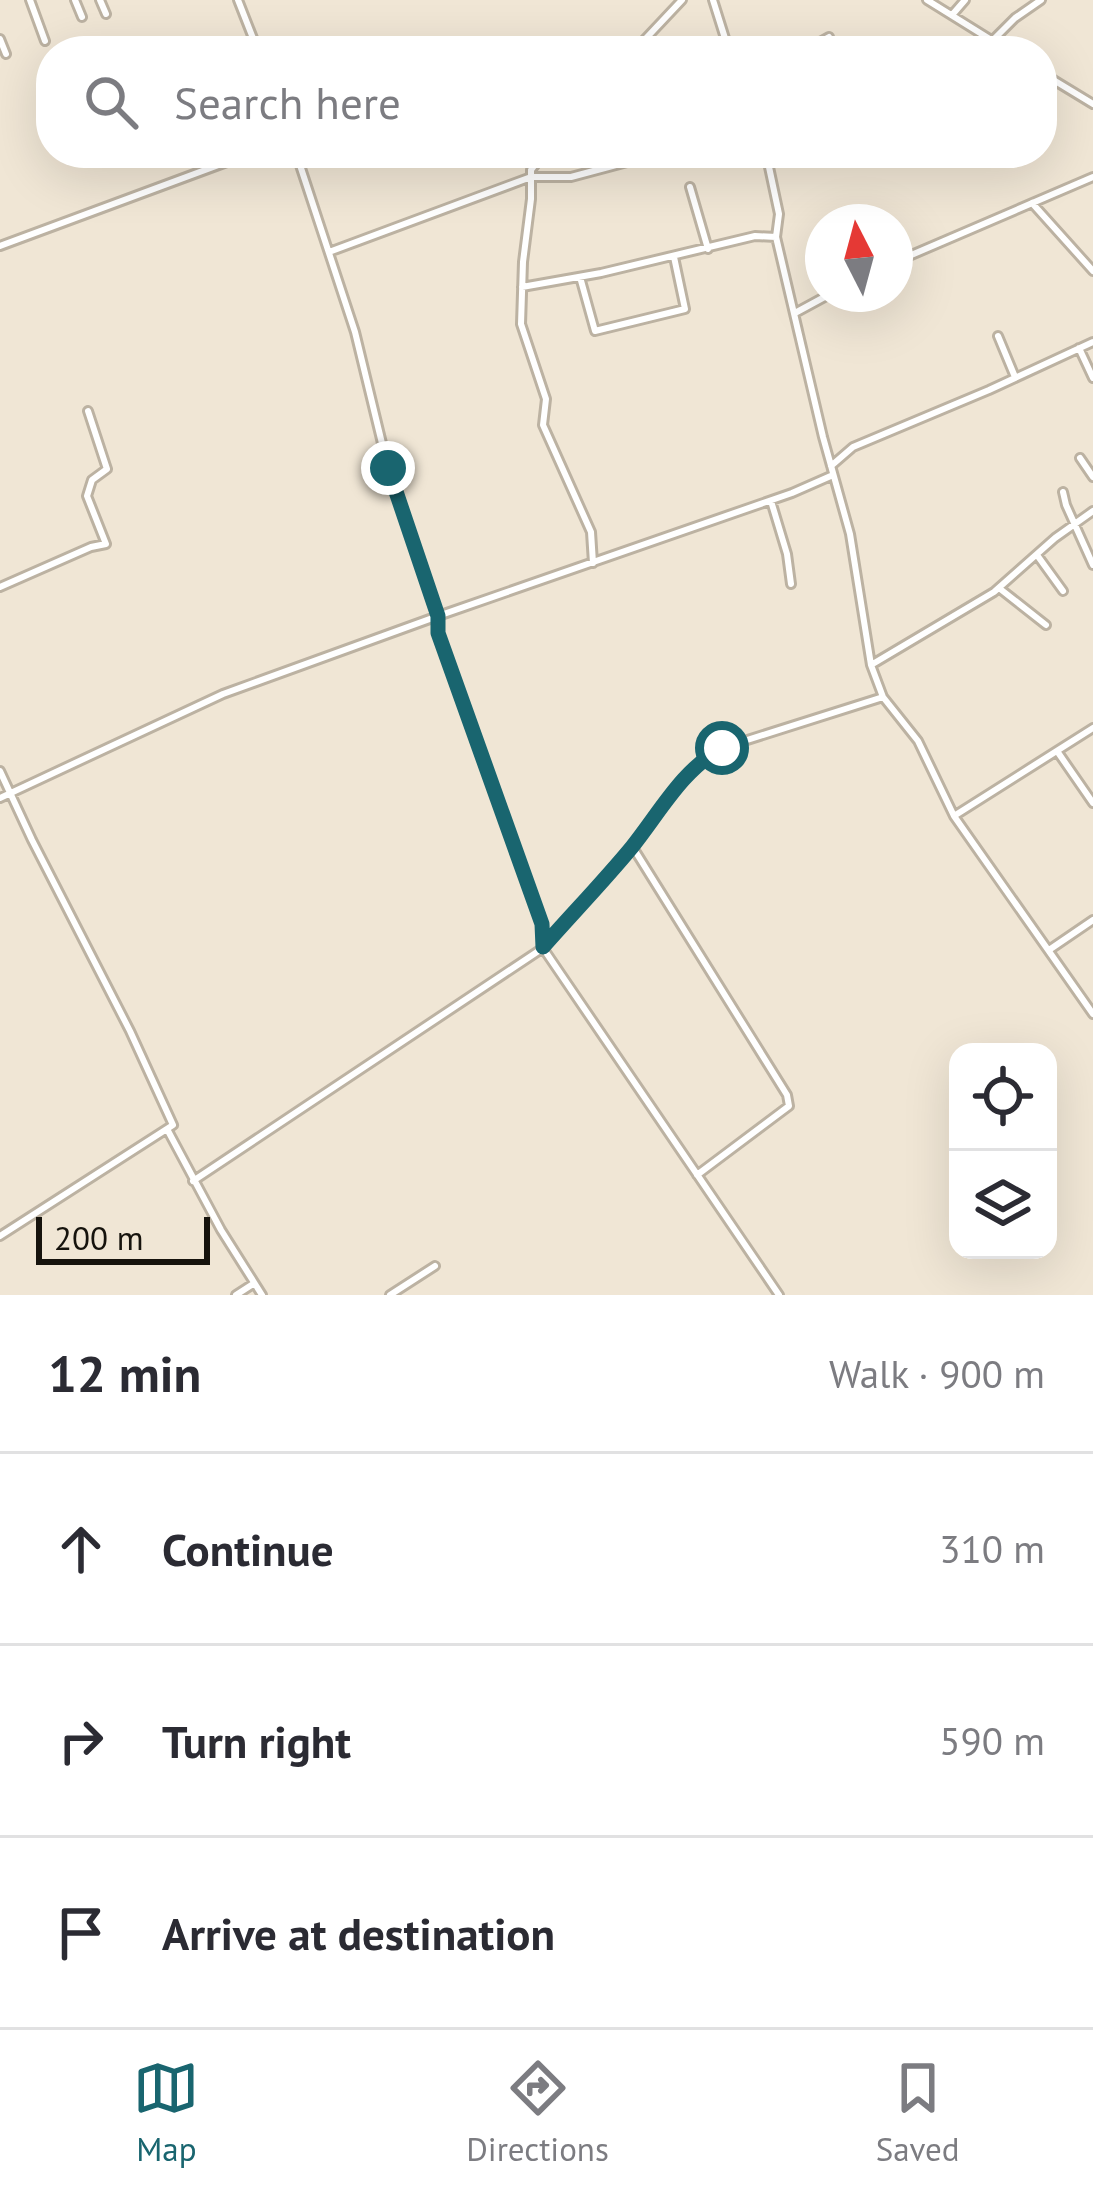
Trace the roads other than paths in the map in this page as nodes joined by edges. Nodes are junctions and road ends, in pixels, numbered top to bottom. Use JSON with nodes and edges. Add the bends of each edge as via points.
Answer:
{"nodes":[{"id":1,"x":30,"y":0,"type":"edge"},
{"id":2,"x":75,"y":0,"type":"edge"},
{"id":3,"x":100,"y":0,"type":"edge"},
{"id":4,"x":238,"y":0,"type":"edge"},
{"id":5,"x":682,"y":0,"type":"edge"},
{"id":6,"x":713,"y":0,"type":"edge"},
{"id":7,"x":927,"y":0,"type":"edge"},
{"id":8,"x":965,"y":0,"type":"edge"},
{"id":9,"x":1041,"y":0,"type":"edge"},
{"id":10,"x":106,"y":14,"type":"dead end"},
{"id":11,"x":952,"y":15,"type":"junction"},
{"id":12,"x":82,"y":17,"type":"dead end"},
{"id":13,"x":43,"y":36,"type":"edge"},
{"id":14,"x":252,"y":36,"type":"edge"},
{"id":15,"x":648,"y":36,"type":"edge"},
{"id":16,"x":724,"y":36,"type":"edge"},
{"id":17,"x":986,"y":36,"type":"edge"},
{"id":18,"x":1002,"y":36,"type":"edge"},
{"id":19,"x":0,"y":39,"type":"edge"},
{"id":20,"x":6,"y":54,"type":"dead end"},
{"id":21,"x":1057,"y":82,"type":"edge"},
{"id":22,"x":1093,"y":104,"type":"edge"},
{"id":23,"x":211,"y":168,"type":"edge"},
{"id":24,"x":301,"y":168,"type":"edge"},
{"id":25,"x":533,"y":168,"type":"edge"},
{"id":26,"x":605,"y":168,"type":"edge"},
{"id":27,"x":769,"y":168,"type":"edge"},
{"id":28,"x":531,"y":177,"type":"junction"},
{"id":29,"x":1093,"y":177,"type":"edge"},
{"id":30,"x":690,"y":187,"type":"dead end"},
{"id":31,"x":1032,"y":202,"type":"junction"},
{"id":32,"x":776,"y":237,"type":"junction"},
{"id":33,"x":0,"y":246,"type":"edge"},
{"id":34,"x":708,"y":249,"type":"junction"},
{"id":35,"x":329,"y":252,"type":"junction"},
{"id":36,"x":913,"y":254,"type":"edge"},
{"id":37,"x":674,"y":257,"type":"junction"},
{"id":38,"x":1093,"y":271,"type":"edge"},
{"id":39,"x":580,"y":277,"type":"junction"},
{"id":40,"x":522,"y":287,"type":"junction"},
{"id":41,"x":805,"y":308,"type":"edge"},
{"id":42,"x":795,"y":313,"type":"junction"},
{"id":43,"x":998,"y":336,"type":"dead end"},
{"id":44,"x":1093,"y":342,"type":"edge"},
{"id":45,"x":1079,"y":348,"type":"junction"},
{"id":46,"x":1016,"y":378,"type":"junction"},
{"id":47,"x":1093,"y":378,"type":"edge"},
{"id":48,"x":88,"y":411,"type":"dead end"},
{"id":49,"x":1080,"y":458,"type":"dead end"},
{"id":50,"x":832,"y":470,"type":"junction"},
{"id":51,"x":1093,"y":477,"type":"edge"},
{"id":52,"x":1064,"y":492,"type":"dead end"},
{"id":53,"x":771,"y":501,"type":"junction"},
{"id":54,"x":1093,"y":511,"type":"edge"},
{"id":55,"x":1074,"y":524,"type":"junction"},
{"id":56,"x":1037,"y":554,"type":"junction"},
{"id":57,"x":593,"y":563,"type":"junction"},
{"id":58,"x":1093,"y":565,"type":"edge"},
{"id":59,"x":791,"y":584,"type":"dead end"},
{"id":60,"x":0,"y":587,"type":"edge"},
{"id":61,"x":999,"y":588,"type":"junction"},
{"id":62,"x":1063,"y":591,"type":"dead end"},
{"id":63,"x":438,"y":616,"type":"junction"},
{"id":64,"x":1046,"y":625,"type":"dead end"},
{"id":65,"x":871,"y":664,"type":"junction"},
{"id":66,"x":883,"y":697,"type":"junction"},
{"id":67,"x":1093,"y":728,"type":"edge"},
{"id":68,"x":1057,"y":751,"type":"junction"},
{"id":69,"x":0,"y":771,"type":"edge"},
{"id":70,"x":10,"y":793,"type":"junction"},
{"id":71,"x":0,"y":797,"type":"edge"},
{"id":72,"x":1093,"y":803,"type":"edge"},
{"id":73,"x":954,"y":816,"type":"junction"},
{"id":74,"x":632,"y":846,"type":"junction"},
{"id":75,"x":1093,"y":920,"type":"edge"},
{"id":76,"x":543,"y":947,"type":"junction"},
{"id":77,"x":1049,"y":950,"type":"junction"},
{"id":78,"x":1093,"y":1014,"type":"edge"},
{"id":79,"x":167,"y":1129,"type":"junction"},
{"id":80,"x":697,"y":1175,"type":"junction"},
{"id":81,"x":193,"y":1181,"type":"junction"},
{"id":82,"x":0,"y":1236,"type":"edge"},
{"id":83,"x":435,"y":1266,"type":"dead end"},
{"id":84,"x":254,"y":1283,"type":"junction"},
{"id":85,"x":236,"y":1295,"type":"edge"},
{"id":86,"x":262,"y":1295,"type":"edge"},
{"id":87,"x":390,"y":1295,"type":"edge"},
{"id":88,"x":779,"y":1295,"type":"edge"}],
"edges":[{"from":1,"to":13,"type":"street"},
{"from":2,"to":12,"type":"street"},
{"from":3,"to":10,"type":"street"},
{"from":4,"to":14,"type":"street"},
{"from":5,"to":15,"type":"street"},
{"from":6,"to":16,"type":"street"},
{"from":7,"to":11,"type":"street"},
{"from":8,"to":11,"type":"street"},
{"from":9,"to":18,"type":"street"},
{"from":11,"to":17,"type":"street"},
{"from":19,"to":20,"type":"street"},
{"from":21,"to":22,"type":"street"},
{"from":23,"to":33,"type":"street"},
{"from":24,"to":35,"type":"street"},
{"from":25,"to":28,"type":"street"},
{"from":26,"to":28,"type":"street"},
{"from":27,"to":32,"type":"street"},
{"from":28,"to":35,"type":"street"},
{"from":28,"to":40,"type":"street"},
{"from":29,"to":31,"type":"street"},
{"from":30,"to":34,"type":"street"},
{"from":31,"to":36,"type":"street"},
{"from":31,"to":38,"type":"street"},
{"from":32,"to":34,"type":"street"},
{"from":32,"to":42,"type":"street"},
{"from":34,"to":37,"type":"street"},
{"from":35,"to":63,"type":"street"},
{"from":37,"to":39,"type":"street"},
{"from":37,"to":39,"type":"street","via":[[685,309],[595,331]]},
{"from":39,"to":40,"type":"street"},
{"from":40,"to":57,"type":"street","via":[[521,324],[546,399],[543,425],[591,532]]},
{"from":41,"to":42,"type":"street"},
{"from":42,"to":50,"type":"street"},
{"from":43,"to":46,"type":"street"},
{"from":44,"to":45,"type":"street"},
{"from":45,"to":46,"type":"street"},
{"from":45,"to":47,"type":"street"},
{"from":46,"to":50,"type":"street","via":[[854,447]]},
{"from":48,"to":60,"type":"street","via":[[107,469],[87,496],[106,544]]},
{"from":49,"to":51,"type":"street"},
{"from":50,"to":53,"type":"street"},
{"from":50,"to":65,"type":"street"},
{"from":52,"to":55,"type":"street"},
{"from":53,"to":57,"type":"street"},
{"from":53,"to":59,"type":"street"},
{"from":54,"to":55,"type":"street"},
{"from":55,"to":56,"type":"street"},
{"from":55,"to":58,"type":"street"},
{"from":56,"to":61,"type":"street"},
{"from":56,"to":62,"type":"street"},
{"from":57,"to":63,"type":"street"},
{"from":61,"to":64,"type":"street"},
{"from":61,"to":65,"type":"street"},
{"from":63,"to":70,"type":"street","via":[[223,694]]},
{"from":63,"to":76,"type":"street","via":[[542,924]]},
{"from":65,"to":66,"type":"street"},
{"from":66,"to":73,"type":"street","via":[[918,741]]},
{"from":66,"to":74,"type":"street","via":[[710,755]]},
{"from":67,"to":68,"type":"street"},
{"from":68,"to":72,"type":"street"},
{"from":68,"to":73,"type":"street"},
{"from":69,"to":70,"type":"street"},
{"from":70,"to":71,"type":"street"},
{"from":70,"to":79,"type":"street","via":[[130,1031],[173,1125]]},
{"from":73,"to":77,"type":"street"},
{"from":74,"to":76,"type":"street"},
{"from":74,"to":80,"type":"street","via":[[787,1095],[789,1106]]},
{"from":75,"to":77,"type":"street"},
{"from":76,"to":80,"type":"street"},
{"from":76,"to":81,"type":"street"},
{"from":77,"to":78,"type":"street"},
{"from":79,"to":81,"type":"street"},
{"from":79,"to":82,"type":"street"},
{"from":80,"to":88,"type":"street"},
{"from":81,"to":84,"type":"street"},
{"from":83,"to":87,"type":"street"},
{"from":84,"to":85,"type":"street"},
{"from":84,"to":86,"type":"street"}]}
